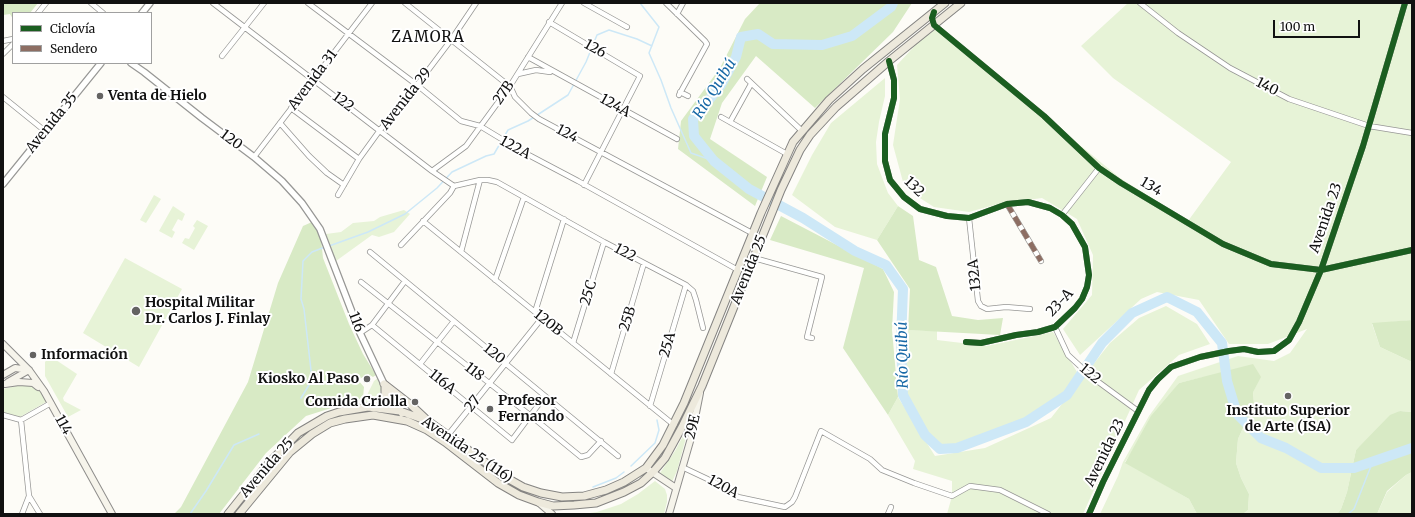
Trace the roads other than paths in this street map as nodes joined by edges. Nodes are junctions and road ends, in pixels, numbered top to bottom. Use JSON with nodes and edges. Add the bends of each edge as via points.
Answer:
{"nodes":[{"id":1,"x":46,"y":3,"type":"edge"},
{"id":2,"x":91,"y":3,"type":"edge"},
{"id":3,"x":150,"y":3,"type":"edge"},
{"id":4,"x":213,"y":3,"type":"edge"},
{"id":5,"x":264,"y":3,"type":"edge"},
{"id":6,"x":308,"y":3,"type":"edge"},
{"id":7,"x":372,"y":3,"type":"edge"},
{"id":8,"x":405,"y":3,"type":"edge"},
{"id":9,"x":476,"y":3,"type":"edge"},
{"id":10,"x":562,"y":3,"type":"edge"},
{"id":11,"x":584,"y":3,"type":"edge"},
{"id":12,"x":666,"y":3,"type":"edge"},
{"id":13,"x":683,"y":3,"type":"edge"},
{"id":14,"x":936,"y":3,"type":"edge"},
{"id":15,"x":945,"y":3,"type":"edge"},
{"id":16,"x":961,"y":3,"type":"edge"},
{"id":17,"x":1140,"y":3,"type":"edge"},
{"id":18,"x":1405,"y":3,"type":"edge"},
{"id":19,"x":39,"y":12,"type":"edge"},
{"id":20,"x":102,"y":12,"type":"edge"},
{"id":21,"x":143,"y":12,"type":"edge"},
{"id":22,"x":934,"y":12,"type":"junction"},
{"id":23,"x":677,"y":14,"type":"junction"},
{"id":24,"x":549,"y":22,"type":"junction"},
{"id":25,"x":934,"y":25,"type":"junction"},
{"id":26,"x":245,"y":27,"type":"junction"},
{"id":27,"x":627,"y":27,"type":"dead end"},
{"id":28,"x":349,"y":33,"type":"junction"},
{"id":29,"x":451,"y":40,"type":"junction"},
{"id":30,"x":899,"y":40,"type":"junction"},
{"id":31,"x":12,"y":45,"type":"edge"},
{"id":32,"x":3,"y":54,"type":"edge"},
{"id":33,"x":222,"y":56,"type":"dead end"},
{"id":34,"x":528,"y":57,"type":"junction"},
{"id":35,"x":889,"y":62,"type":"junction"},
{"id":36,"x":101,"y":64,"type":"edge"},
{"id":37,"x":132,"y":64,"type":"edge"},
{"id":38,"x":554,"y":72,"type":"junction"},
{"id":39,"x":517,"y":75,"type":"junction"},
{"id":40,"x":747,"y":79,"type":"dead end"},
{"id":41,"x":313,"y":80,"type":"junction"},
{"id":42,"x":752,"y":84,"type":"junction"},
{"id":43,"x":417,"y":85,"type":"junction"},
{"id":44,"x":510,"y":86,"type":"junction"},
{"id":45,"x":688,"y":96,"type":"dead end"},
{"id":46,"x":3,"y":97,"type":"edge"},
{"id":47,"x":291,"y":108,"type":"junction"},
{"id":48,"x":622,"y":110,"type":"junction"},
{"id":49,"x":721,"y":117,"type":"dead end"},
{"id":50,"x":730,"y":122,"type":"junction"},
{"id":51,"x":280,"y":123,"type":"junction"},
{"id":52,"x":480,"y":126,"type":"junction"},
{"id":53,"x":1369,"y":126,"type":"junction"},
{"id":54,"x":380,"y":130,"type":"junction"},
{"id":55,"x":45,"y":131,"type":"junction"},
{"id":56,"x":802,"y":131,"type":"junction"},
{"id":57,"x":1412,"y":133,"type":"edge"},
{"id":58,"x":677,"y":139,"type":"dead end"},
{"id":59,"x":602,"y":152,"type":"junction"},
{"id":60,"x":787,"y":154,"type":"junction"},
{"id":61,"x":254,"y":157,"type":"junction"},
{"id":62,"x":359,"y":159,"type":"junction"},
{"id":63,"x":1099,"y":168,"type":"junction"},
{"id":64,"x":432,"y":171,"type":"junction"},
{"id":65,"x":480,"y":180,"type":"junction"},
{"id":66,"x":3,"y":184,"type":"edge"},
{"id":67,"x":344,"y":185,"type":"junction"},
{"id":68,"x":584,"y":185,"type":"junction"},
{"id":69,"x":454,"y":186,"type":"junction"},
{"id":70,"x":338,"y":196,"type":"dead end"},
{"id":71,"x":524,"y":197,"type":"junction"},
{"id":72,"x":1008,"y":204,"type":"junction"},
{"id":73,"x":1062,"y":215,"type":"junction"},
{"id":74,"x":969,"y":218,"type":"junction"},
{"id":75,"x":564,"y":219,"type":"junction"},
{"id":76,"x":423,"y":221,"type":"junction"},
{"id":77,"x":752,"y":233,"type":"junction"},
{"id":78,"x":604,"y":242,"type":"junction"},
{"id":79,"x":401,"y":245,"type":"dead end"},
{"id":80,"x":1412,"y":250,"type":"edge"},
{"id":81,"x":370,"y":252,"type":"dead end"},
{"id":82,"x":461,"y":252,"type":"junction"},
{"id":83,"x":754,"y":258,"type":"junction"},
{"id":84,"x":331,"y":259,"type":"joint"},
{"id":85,"x":1041,"y":261,"type":"dead end"},
{"id":86,"x":644,"y":264,"type":"junction"},
{"id":87,"x":738,"y":270,"type":"junction"},
{"id":88,"x":1321,"y":270,"type":"junction"},
{"id":89,"x":495,"y":280,"type":"junction"},
{"id":90,"x":405,"y":281,"type":"junction"},
{"id":91,"x":361,"y":282,"type":"dead end"},
{"id":92,"x":686,"y":285,"type":"junction"},
{"id":93,"x":388,"y":304,"type":"junction"},
{"id":94,"x":1030,"y":309,"type":"dead end"},
{"id":95,"x":535,"y":312,"type":"junction"},
{"id":96,"x":542,"y":318,"type":"junction"},
{"id":97,"x":454,"y":321,"type":"junction"},
{"id":98,"x":372,"y":325,"type":"junction"},
{"id":99,"x":1055,"y":327,"type":"junction"},
{"id":100,"x":703,"y":328,"type":"dead end"},
{"id":101,"x":360,"y":333,"type":"junction"},
{"id":102,"x":812,"y":338,"type":"dead end"},
{"id":103,"x":966,"y":342,"type":"dead end"},
{"id":104,"x":437,"y":343,"type":"junction"},
{"id":105,"x":573,"y":343,"type":"junction"},
{"id":106,"x":4,"y":345,"type":"edge"},
{"id":107,"x":3,"y":353,"type":"edge"},
{"id":108,"x":20,"y":361,"type":"junction"},
{"id":109,"x":505,"y":363,"type":"junction"},
{"id":110,"x":420,"y":364,"type":"junction"},
{"id":111,"x":15,"y":368,"type":"junction"},
{"id":112,"x":28,"y":370,"type":"junction"},
{"id":113,"x":611,"y":374,"type":"junction"},
{"id":114,"x":3,"y":375,"type":"edge"},
{"id":115,"x":4,"y":384,"type":"edge"},
{"id":116,"x":384,"y":384,"type":"junction"},
{"id":117,"x":489,"y":384,"type":"junction"},
{"id":118,"x":702,"y":386,"type":"junction"},
{"id":119,"x":44,"y":391,"type":"junction"},
{"id":120,"x":545,"y":396,"type":"junction"},
{"id":121,"x":406,"y":401,"type":"junction"},
{"id":122,"x":51,"y":403,"type":"junction"},
{"id":123,"x":471,"y":406,"type":"junction"},
{"id":124,"x":650,"y":406,"type":"junction"},
{"id":125,"x":368,"y":407,"type":"junction"},
{"id":126,"x":399,"y":409,"type":"junction"},
{"id":127,"x":1138,"y":411,"type":"junction"},
{"id":128,"x":3,"y":415,"type":"edge"},
{"id":129,"x":531,"y":416,"type":"junction"},
{"id":130,"x":21,"y":420,"type":"junction"},
{"id":131,"x":407,"y":421,"type":"junction"},
{"id":132,"x":428,"y":421,"type":"junction"},
{"id":133,"x":674,"y":425,"type":"junction"},
{"id":134,"x":448,"y":435,"type":"junction"},
{"id":135,"x":601,"y":441,"type":"junction"},
{"id":136,"x":618,"y":456,"type":"dead end"},
{"id":137,"x":682,"y":467,"type":"junction"},
{"id":138,"x":646,"y":468,"type":"junction"},
{"id":139,"x":653,"y":472,"type":"junction"},
{"id":140,"x":676,"y":488,"type":"junction"},
{"id":141,"x":29,"y":496,"type":"junction"},
{"id":142,"x":538,"y":502,"type":"junction"},
{"id":143,"x":891,"y":507,"type":"dead end"},
{"id":144,"x":22,"y":514,"type":"edge"},
{"id":145,"x":40,"y":514,"type":"edge"},
{"id":146,"x":112,"y":514,"type":"edge"},
{"id":147,"x":228,"y":514,"type":"edge"},
{"id":148,"x":239,"y":514,"type":"edge"},
{"id":149,"x":552,"y":514,"type":"edge"},
{"id":150,"x":668,"y":514,"type":"edge"},
{"id":151,"x":888,"y":514,"type":"edge"},
{"id":152,"x":1048,"y":514,"type":"edge"},
{"id":153,"x":1089,"y":514,"type":"edge"}],
"edges":[{"from":1,"to":19,"type":"street"},
{"from":2,"to":20,"type":"street"},
{"from":3,"to":21,"type":"street"},
{"from":4,"to":26,"type":"street","name":"122"},
{"from":5,"to":26,"type":"street"},
{"from":6,"to":28,"type":"street","name":"122A"},
{"from":7,"to":28,"type":"street","name":"Avenida 31"},
{"from":8,"to":29,"type":"street","name":"124"},
{"from":9,"to":29,"type":"street","name":"Avenida 29"},
{"from":10,"to":24,"type":"street","name":"27B"},
{"from":11,"to":27,"type":"street"},
{"from":12,"to":23,"type":"street"},
{"from":13,"to":23,"type":"street"},
{"from":14,"to":30,"type":"main road"},
{"from":15,"to":22,"type":"main road","name":"Avenida 25"},
{"from":16,"to":25,"type":"main road","name":"Avenida 25"},
{"from":17,"to":53,"type":"street","name":"140","via":[[1178,33],[1230,68],[1289,99]]},
{"from":18,"to":53,"type":"street","name":"Avenida 23"},
{"from":22,"to":25,"type":"street"},
{"from":22,"to":30,"type":"main road","name":"Avenida 25"},
{"from":23,"to":45,"type":"street","via":[[707,44],[680,93]]},
{"from":24,"to":34,"type":"street","name":"27B"},
{"from":24,"to":48,"type":"street","name":"126","via":[[640,76]]},
{"from":25,"to":35,"type":"main road","name":"Avenida 25"},
{"from":25,"to":63,"type":"street","name":"134","via":[[1044,116]]},
{"from":26,"to":33,"type":"street"},
{"from":26,"to":41,"type":"street","name":"122"},
{"from":28,"to":41,"type":"street","name":"Avenida 31"},
{"from":28,"to":43,"type":"street","name":"122A"},
{"from":29,"to":43,"type":"street","name":"Avenida 29"},
{"from":29,"to":44,"type":"street","name":"124"},
{"from":30,"to":56,"type":"main road","name":"Avenida 25","via":[[829,100]]},
{"from":31,"to":32,"type":"street"},
{"from":34,"to":38,"type":"street","name":"124A"},
{"from":34,"to":39,"type":"street","name":"27B"},
{"from":35,"to":74,"type":"street","name":"132","via":[[894,80],[894,98],[885,134],[885,161],[890,180],[904,197],[920,209],[947,216]]},
{"from":35,"to":83,"type":"main road","name":"Avenida 25","via":[[836,107],[810,135],[781,190]]},
{"from":36,"to":55,"type":"street","name":"Avenida 35"},
{"from":37,"to":61,"type":"street","name":"120"},
{"from":38,"to":39,"type":"street","name":"124A","via":[[536,70]]},
{"from":38,"to":48,"type":"street","name":"124A"},
{"from":39,"to":44,"type":"street","name":"27B"},
{"from":40,"to":42,"type":"street"},
{"from":41,"to":47,"type":"street","name":"Avenida 31"},
{"from":41,"to":54,"type":"street","name":"122"},
{"from":42,"to":50,"type":"street"},
{"from":42,"to":56,"type":"street"},
{"from":43,"to":52,"type":"street","name":"122A","via":[[461,121]]},
{"from":43,"to":54,"type":"street","name":"Avenida 29"},
{"from":44,"to":52,"type":"street","name":"27B"},
{"from":44,"to":59,"type":"street","name":"124","via":[[515,97],[539,119]]},
{"from":46,"to":55,"type":"street"},
{"from":47,"to":51,"type":"street","name":"Avenida 31"},
{"from":47,"to":62,"type":"street"},
{"from":48,"to":58,"type":"street","name":"124A"},
{"from":48,"to":59,"type":"street"},
{"from":49,"to":50,"type":"street"},
{"from":50,"to":60,"type":"street"},
{"from":51,"to":61,"type":"street","name":"Avenida 31"},
{"from":51,"to":67,"type":"street","via":[[327,173]]},
{"from":52,"to":64,"type":"street","name":"27B","via":[[466,146]]},
{"from":52,"to":68,"type":"street","name":"122A"},
{"from":53,"to":57,"type":"street","name":"140"},
{"from":53,"to":88,"type":"street","name":"Avenida 23"},
{"from":54,"to":62,"type":"street","name":"Avenida 29"},
{"from":54,"to":64,"type":"street","name":"122"},
{"from":55,"to":66,"type":"street","name":"Avenida 35"},
{"from":56,"to":60,"type":"main road","name":"Avenida 25"},
{"from":59,"to":68,"type":"street"},
{"from":59,"to":77,"type":"street","name":"124"},
{"from":60,"to":77,"type":"main road","name":"Avenida 25"},
{"from":61,"to":84,"type":"street","name":"120","via":[[282,181],[302,204],[320,229]]},
{"from":62,"to":67,"type":"street","name":"Avenida 29"},
{"from":63,"to":73,"type":"street"},
{"from":63,"to":88,"type":"street","name":"134","via":[[1223,244],[1271,264]]},
{"from":64,"to":69,"type":"street","name":"122"},
{"from":65,"to":69,"type":"street"},
{"from":65,"to":71,"type":"street","name":"122","via":[[497,182]]},
{"from":65,"to":82,"type":"street"},
{"from":67,"to":70,"type":"street","name":"Avenida 29"},
{"from":68,"to":87,"type":"street","name":"122A"},
{"from":69,"to":76,"type":"street"},
{"from":71,"to":75,"type":"street","name":"122"},
{"from":71,"to":89,"type":"street"},
{"from":72,"to":73,"type":"street","name":"132","via":[[1028,202],[1050,208]]},
{"from":72,"to":74,"type":"street","name":"132"},
{"from":72,"to":85,"type":"street"},
{"from":73,"to":99,"type":"street","name":"23-A","via":[[1072,224],[1085,247],[1089,275],[1082,299]]},
{"from":74,"to":94,"type":"street","name":"132A","via":[[978,301],[981,306],[987,309]]},
{"from":75,"to":78,"type":"street","name":"122"},
{"from":75,"to":95,"type":"street"},
{"from":76,"to":79,"type":"street"},
{"from":76,"to":82,"type":"street","name":"120B"},
{"from":77,"to":87,"type":"main road","name":"Avenida 25"},
{"from":78,"to":86,"type":"street","name":"122"},
{"from":78,"to":105,"type":"street","name":"25C"},
{"from":80,"to":88,"type":"street","name":"134"},
{"from":81,"to":90,"type":"street","name":"120"},
{"from":82,"to":89,"type":"street","name":"120B"},
{"from":83,"to":102,"type":"street","via":[[822,278],[816,313],[807,337]]},
{"from":83,"to":118,"type":"main road","name":"Avenida 25"},
{"from":84,"to":101,"type":"street","name":"116"},
{"from":86,"to":92,"type":"street","name":"122"},
{"from":86,"to":113,"type":"street","name":"25B"},
{"from":87,"to":133,"type":"main road","name":"Avenida 25"},
{"from":88,"to":127,"type":"street","name":"Avenida 23","via":[[1289,340],[1274,352],[1244,349],[1229,351],[1171,367],[1149,390]]},
{"from":89,"to":95,"type":"street","name":"120B"},
{"from":90,"to":93,"type":"street"},
{"from":90,"to":97,"type":"street","name":"120"},
{"from":91,"to":93,"type":"street","name":"118"},
{"from":92,"to":100,"type":"street","via":[[693,291]]},
{"from":92,"to":124,"type":"street","name":"25A"},
{"from":93,"to":98,"type":"street"},
{"from":93,"to":104,"type":"street","name":"118"},
{"from":95,"to":96,"type":"street","name":"120B"},
{"from":96,"to":105,"type":"street","name":"120B"},
{"from":96,"to":109,"type":"street","name":"27"},
{"from":97,"to":104,"type":"street"},
{"from":97,"to":109,"type":"street","name":"120"},
{"from":98,"to":101,"type":"street"},
{"from":98,"to":110,"type":"street","name":"116A"},
{"from":99,"to":103,"type":"street","name":"23-A","via":[[981,343]]},
{"from":99,"to":127,"type":"street","name":"122","via":[[1068,355],[1093,378]]},
{"from":101,"to":116,"type":"street","name":"116"},
{"from":104,"to":110,"type":"street"},
{"from":104,"to":117,"type":"street","name":"118"},
{"from":105,"to":113,"type":"street","name":"120B"},
{"from":106,"to":107,"type":"main road"},
{"from":106,"to":108,"type":"main road","name":"114"},
{"from":108,"to":111,"type":"main road"},
{"from":108,"to":112,"type":"main road","name":"114"},
{"from":109,"to":117,"type":"street","name":"27"},
{"from":109,"to":120,"type":"street","name":"120"},
{"from":110,"to":123,"type":"street","name":"116A"},
{"from":111,"to":112,"type":"main road"},
{"from":111,"to":114,"type":"main road"},
{"from":112,"to":115,"type":"main road"},
{"from":112,"to":119,"type":"main road","name":"114"},
{"from":113,"to":124,"type":"street","name":"120B"},
{"from":115,"to":119,"type":"main road","via":[[33,382]]},
{"from":116,"to":121,"type":"main road"},
{"from":116,"to":125,"type":"main road","via":[[384,399]]},
{"from":116,"to":126,"type":"main road"},
{"from":117,"to":123,"type":"street","name":"27"},
{"from":117,"to":129,"type":"street","name":"118"},
{"from":118,"to":137,"type":"main road","name":"29E"},
{"from":118,"to":139,"type":"main road","name":"Avenida 25","via":[[676,440]]},
{"from":119,"to":122,"type":"main road","name":"114"},
{"from":120,"to":129,"type":"street"},
{"from":120,"to":135,"type":"street","name":"120"},
{"from":121,"to":126,"type":"main road","via":[[401,402]]},
{"from":121,"to":132,"type":"main road"},
{"from":122,"to":130,"type":"street"},
{"from":122,"to":146,"type":"main road","name":"114"},
{"from":123,"to":129,"type":"street","name":"116A","via":[[512,440]]},
{"from":123,"to":134,"type":"street","name":"27"},
{"from":124,"to":133,"type":"street","name":"120B"},
{"from":125,"to":126,"type":"main road","name":"Avenida 25"},
{"from":125,"to":147,"type":"main road","name":"Avenida 25","via":[[333,414],[298,433],[268,464]]},
{"from":126,"to":131,"type":"main road"},
{"from":126,"to":132,"type":"main road","name":"Avenida 25 (116)"},
{"from":127,"to":153,"type":"street","name":"Avenida 23"},
{"from":128,"to":130,"type":"street"},
{"from":129,"to":135,"type":"street","name":"118","via":[[581,457],[588,455]]},
{"from":130,"to":141,"type":"street"},
{"from":131,"to":142,"type":"main road","name":"Avenida 25 (116)","via":[[445,442],[498,483]]},
{"from":131,"to":148,"type":"main road","name":"Avenida 25","via":[[373,415],[344,419],[320,428],[290,452]]},
{"from":132,"to":134,"type":"main road","name":"Avenida 25 (116)"},
{"from":133,"to":138,"type":"main road","name":"Avenida 25"},
{"from":134,"to":138,"type":"main road","name":"Avenida 25 (116)","via":[[518,484],[562,497],[584,496],[606,490]]},
{"from":135,"to":136,"type":"street","name":"120"},
{"from":137,"to":140,"type":"main road","name":"29E"},
{"from":137,"to":152,"type":"street","name":"120A","via":[[718,484],[738,497],[785,507],[795,497],[821,431],[870,459],[882,470],[914,483],[952,496],[970,486],[1000,490]]},
{"from":138,"to":139,"type":"main road"},
{"from":139,"to":140,"type":"main road"},
{"from":139,"to":142,"type":"main road","name":"Avenida 25","via":[[641,483],[596,503],[553,506]]},
{"from":140,"to":150,"type":"main road","name":"29E"},
{"from":141,"to":144,"type":"street"},
{"from":141,"to":145,"type":"street"},
{"from":142,"to":149,"type":"main road"},
{"from":143,"to":151,"type":"street"}]}
